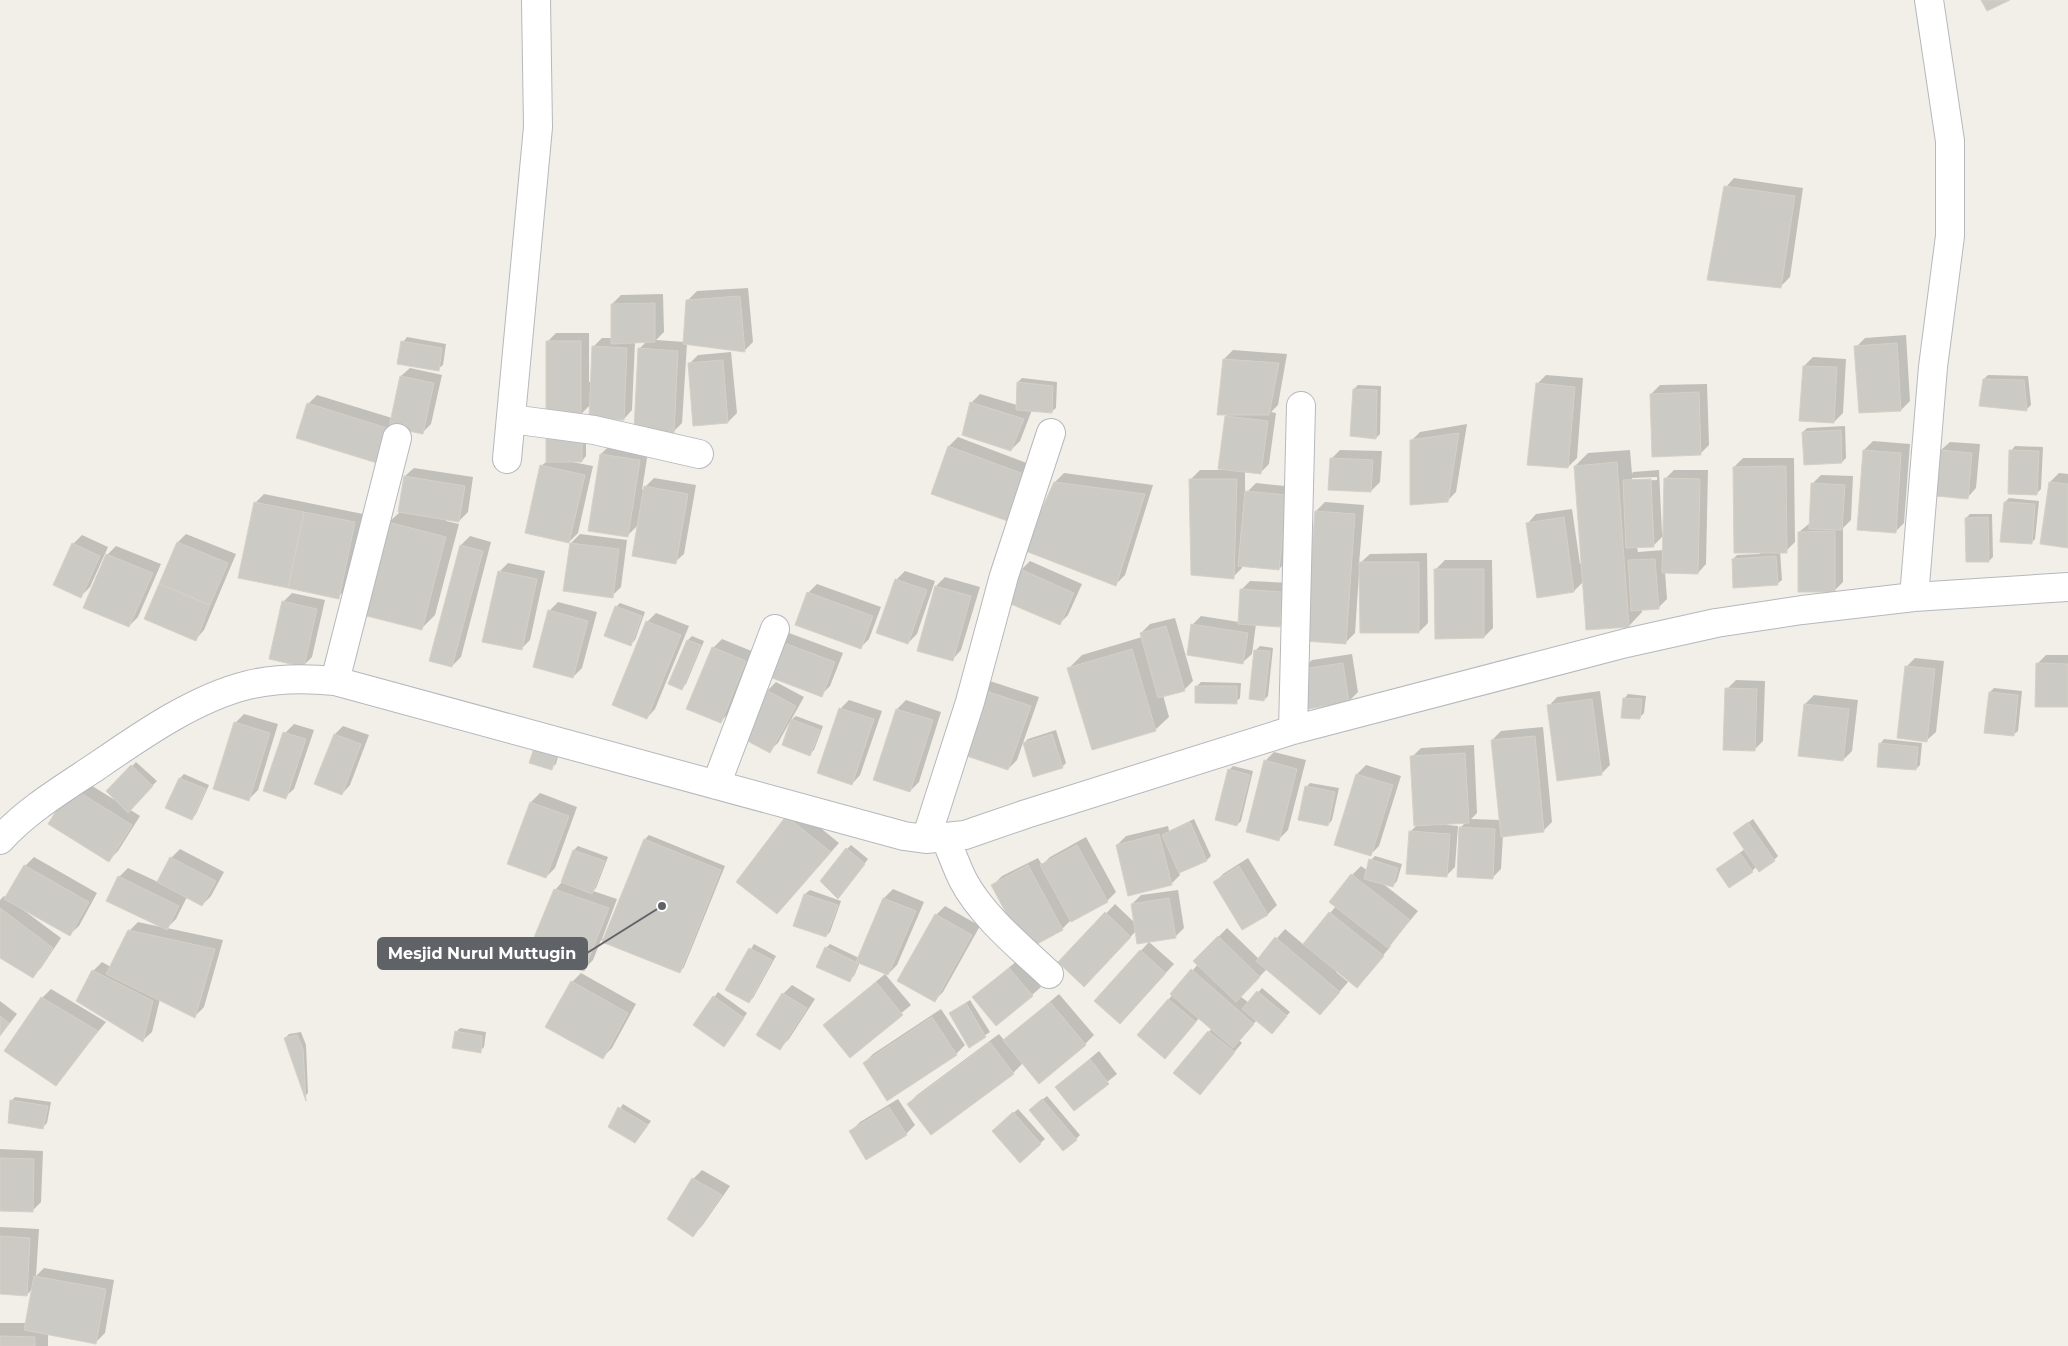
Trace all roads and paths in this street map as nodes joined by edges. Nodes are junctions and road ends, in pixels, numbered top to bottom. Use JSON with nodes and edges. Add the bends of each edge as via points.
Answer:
{"nodes":[{"id":1,"x":536,"y":0,"type":"edge"},
{"id":2,"x":1929,"y":0,"type":"edge"},
{"id":3,"x":1301,"y":406,"type":"dead end"},
{"id":4,"x":510,"y":419,"type":"junction"},
{"id":5,"x":1050,"y":433,"type":"dead end"},
{"id":6,"x":397,"y":438,"type":"dead end"},
{"id":7,"x":699,"y":454,"type":"dead end"},
{"id":8,"x":507,"y":459,"type":"dead end"},
{"id":9,"x":2068,"y":587,"type":"edge"},
{"id":10,"x":1914,"y":597,"type":"junction"},
{"id":11,"x":775,"y":629,"type":"dead end"},
{"id":12,"x":335,"y":681,"type":"junction"},
{"id":13,"x":1293,"y":730,"type":"junction"},
{"id":14,"x":716,"y":785,"type":"junction"},
{"id":15,"x":936,"y":838,"type":"junction"},
{"id":16,"x":0,"y":840,"type":"edge"},
{"id":17,"x":1049,"y":974,"type":"dead end"}],
"edges":[{"from":1,"to":4,"type":"street","via":[[538,127]]},
{"from":2,"to":10,"type":"street","via":[[1950,141],[1950,236],[1933,367]]},
{"from":3,"to":13,"type":"street"},
{"from":4,"to":7,"type":"street","via":[[594,430]]},
{"from":4,"to":8,"type":"street"},
{"from":5,"to":15,"type":"street","via":[[1004,576]]},
{"from":6,"to":12,"type":"street"},
{"from":9,"to":10,"type":"street"},
{"from":10,"to":13,"type":"street","via":[[1707,625]]},
{"from":11,"to":14,"type":"street"},
{"from":12,"to":14,"type":"street"},
{"from":12,"to":16,"type":"street","via":[[310,678],[279,680],[248,685],[215,696],[148,732],[94,767],[10,828]]},
{"from":13,"to":15,"type":"street","via":[[965,835]]},
{"from":14,"to":15,"type":"street","via":[[904,836]]},
{"from":15,"to":17,"type":"street","via":[[991,918]]}]}
